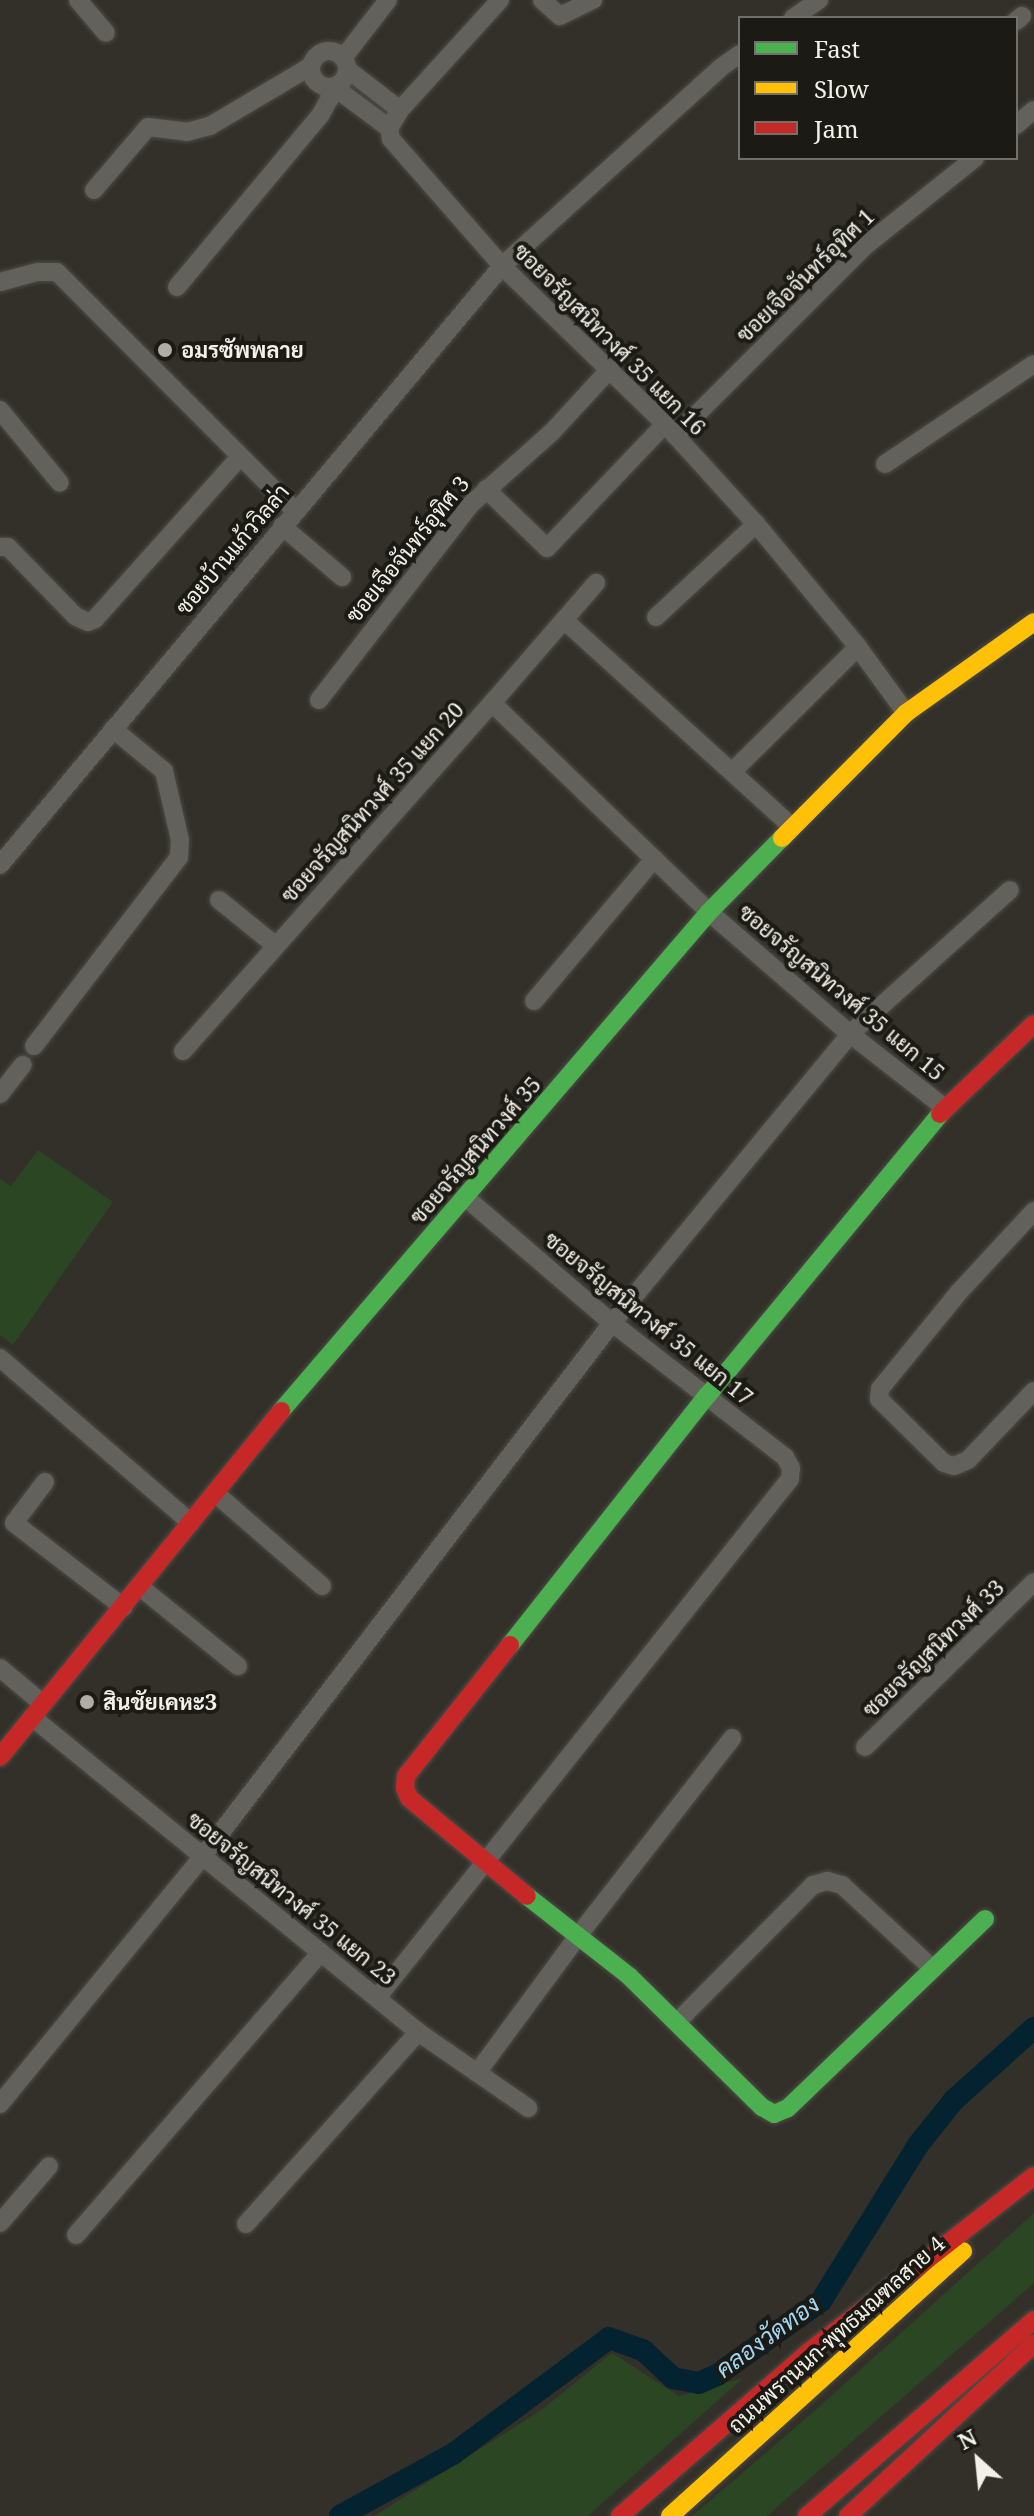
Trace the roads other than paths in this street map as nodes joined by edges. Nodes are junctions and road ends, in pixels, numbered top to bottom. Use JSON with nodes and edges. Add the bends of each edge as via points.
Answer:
{"nodes":[{"id":1,"x":78,"y":0,"type":"edge"},
{"id":2,"x":388,"y":0,"type":"edge"},
{"id":3,"x":542,"y":0,"type":"edge"},
{"id":4,"x":593,"y":0,"type":"edge"},
{"id":5,"x":819,"y":0,"type":"edge"},
{"id":6,"x":498,"y":1,"type":"edge"},
{"id":7,"x":796,"y":16,"type":"edge"},
{"id":8,"x":106,"y":33,"type":"dead end"},
{"id":9,"x":738,"y":55,"type":"edge"},
{"id":10,"x":345,"y":63,"type":"junction"},
{"id":11,"x":311,"y":66,"type":"junction"},
{"id":12,"x":331,"y":87,"type":"junction"},
{"id":13,"x":400,"y":110,"type":"junction"},
{"id":14,"x":389,"y":128,"type":"junction"},
{"id":15,"x":972,"y":160,"type":"edge"},
{"id":16,"x":94,"y":190,"type":"dead end"},
{"id":17,"x":502,"y":266,"type":"junction"},
{"id":18,"x":0,"y":282,"type":"edge"},
{"id":19,"x":177,"y":287,"type":"dead end"},
{"id":20,"x":1034,"y":364,"type":"edge"},
{"id":21,"x":610,"y":369,"type":"junction"},
{"id":22,"x":0,"y":410,"type":"edge"},
{"id":23,"x":670,"y":430,"type":"junction"},
{"id":24,"x":240,"y":457,"type":"junction"},
{"id":25,"x":885,"y":464,"type":"dead end"},
{"id":26,"x":60,"y":483,"type":"dead end"},
{"id":27,"x":486,"y":489,"type":"junction"},
{"id":28,"x":295,"y":511,"type":"junction"},
{"id":29,"x":756,"y":524,"type":"junction"},
{"id":30,"x":282,"y":526,"type":"junction"},
{"id":31,"x":0,"y":547,"type":"edge"},
{"id":32,"x":342,"y":577,"type":"dead end"},
{"id":33,"x":596,"y":583,"type":"dead end"},
{"id":34,"x":656,"y":617,"type":"dead end"},
{"id":35,"x":564,"y":620,"type":"junction"},
{"id":36,"x":1034,"y":622,"type":"edge"},
{"id":37,"x":858,"y":647,"type":"junction"},
{"id":38,"x":319,"y":700,"type":"dead end"},
{"id":39,"x":492,"y":703,"type":"junction"},
{"id":40,"x":906,"y":713,"type":"junction"},
{"id":41,"x":113,"y":729,"type":"junction"},
{"id":42,"x":732,"y":772,"type":"junction"},
{"id":43,"x":792,"y":827,"type":"junction"},
{"id":44,"x":654,"y":859,"type":"junction"},
{"id":45,"x":0,"y":865,"type":"edge"},
{"id":46,"x":1010,"y":890,"type":"dead end"},
{"id":47,"x":219,"y":900,"type":"dead end"},
{"id":48,"x":709,"y":912,"type":"junction"},
{"id":49,"x":276,"y":946,"type":"junction"},
{"id":50,"x":534,"y":1001,"type":"dead end"},
{"id":51,"x":1034,"y":1024,"type":"edge"},
{"id":52,"x":850,"y":1034,"type":"junction"},
{"id":53,"x":34,"y":1046,"type":"dead end"},
{"id":54,"x":183,"y":1051,"type":"dead end"},
{"id":55,"x":23,"y":1065,"type":"dead end"},
{"id":56,"x":0,"y":1094,"type":"edge"},
{"id":57,"x":945,"y":1108,"type":"junction"},
{"id":58,"x":466,"y":1198,"type":"junction"},
{"id":59,"x":1034,"y":1211,"type":"edge"},
{"id":60,"x":612,"y":1323,"type":"junction"},
{"id":61,"x":0,"y":1358,"type":"edge"},
{"id":62,"x":1034,"y":1391,"type":"edge"},
{"id":63,"x":707,"y":1396,"type":"junction"},
{"id":64,"x":45,"y":1482,"type":"dead end"},
{"id":65,"x":215,"y":1493,"type":"junction"},
{"id":66,"x":191,"y":1523,"type":"junction"},
{"id":67,"x":1034,"y":1582,"type":"edge"},
{"id":68,"x":322,"y":1586,"type":"dead end"},
{"id":69,"x":140,"y":1587,"type":"junction"},
{"id":70,"x":123,"y":1607,"type":"junction"},
{"id":71,"x":238,"y":1666,"type":"dead end"},
{"id":72,"x":0,"y":1668,"type":"edge"},
{"id":73,"x":38,"y":1711,"type":"junction"},
{"id":74,"x":732,"y":1738,"type":"dead end"},
{"id":75,"x":865,"y":1747,"type":"dead end"},
{"id":76,"x":0,"y":1757,"type":"edge"},
{"id":77,"x":202,"y":1857,"type":"junction"},
{"id":78,"x":483,"y":1861,"type":"junction"},
{"id":79,"x":985,"y":1919,"type":"dead end"},
{"id":80,"x":578,"y":1936,"type":"junction"},
{"id":81,"x":321,"y":1952,"type":"junction"},
{"id":82,"x":933,"y":1969,"type":"junction"},
{"id":83,"x":377,"y":1998,"type":"junction"},
{"id":84,"x":678,"y":2021,"type":"junction"},
{"id":85,"x":418,"y":2032,"type":"junction"},
{"id":86,"x":477,"y":2073,"type":"junction"},
{"id":87,"x":0,"y":2104,"type":"edge"},
{"id":88,"x":528,"y":2108,"type":"dead end"},
{"id":89,"x":49,"y":2166,"type":"dead end"},
{"id":90,"x":1034,"y":2176,"type":"edge"},
{"id":91,"x":1034,"y":2186,"type":"edge"},
{"id":92,"x":0,"y":2223,"type":"edge"},
{"id":93,"x":246,"y":2224,"type":"dead end"},
{"id":94,"x":76,"y":2235,"type":"dead end"},
{"id":95,"x":1034,"y":2320,"type":"edge"},
{"id":96,"x":1034,"y":2344,"type":"edge"},
{"id":97,"x":620,"y":2516,"type":"edge"},
{"id":98,"x":670,"y":2516,"type":"edge"},
{"id":99,"x":807,"y":2516,"type":"edge"},
{"id":100,"x":848,"y":2516,"type":"edge"}],
"edges":[{"from":1,"to":8,"type":"street"},
{"from":2,"to":10,"type":"street"},
{"from":3,"to":4,"type":"street","via":[[560,16]]},
{"from":5,"to":7,"type":"street"},
{"from":6,"to":13,"type":"street"},
{"from":9,"to":17,"type":"street","name":"ซอยบ้านแก้ววิลล่า"},
{"from":10,"to":11,"type":"street","via":[[333,52],[322,53]]},
{"from":10,"to":12,"type":"street","via":[[343,80]]},
{"from":10,"to":13,"type":"street"},
{"from":11,"to":12,"type":"street","via":[[317,83]]},
{"from":11,"to":16,"type":"street","via":[[210,126],[187,132],[148,127]]},
{"from":12,"to":14,"type":"street"},
{"from":12,"to":19,"type":"street","via":[[321,114]]},
{"from":13,"to":14,"type":"street"},
{"from":14,"to":17,"type":"street","name":"ซอยจรัญสนิทวงศ์ 35 แยก 16","via":[[391,139]]},
{"from":15,"to":23,"type":"street","name":"ซอยเจือจันทร์อุทิศ 1","via":[[865,246]]},
{"from":17,"to":21,"type":"street","name":"ซอยจรัญสนิทวงศ์ 35 แยก 16"},
{"from":17,"to":28,"type":"street","name":"ซอยบ้านแก้ววิลล่า"},
{"from":18,"to":24,"type":"street","via":[[57,272]]},
{"from":20,"to":25,"type":"street"},
{"from":21,"to":23,"type":"street","name":"ซอยจรัญสนิทวงศ์ 35 แยก 16"},
{"from":21,"to":27,"type":"street","name":"ซอยเจือจันทร์อุทิศ 3","via":[[553,431]]},
{"from":22,"to":26,"type":"street"},
{"from":23,"to":27,"type":"street","name":"ซอยเจือจันทร์อุทิศ 1","via":[[547,548]]},
{"from":23,"to":29,"type":"street","name":"ซอยจรัญสนิทวงศ์ 35 แยก 16"},
{"from":24,"to":28,"type":"street"},
{"from":24,"to":31,"type":"street","via":[[88,622],[75,616],[8,547]]},
{"from":27,"to":38,"type":"street","name":"ซอยเจือจันทร์อุทิศ 3"},
{"from":28,"to":30,"type":"street","name":"ซอยบ้านแก้ววิลล่า"},
{"from":29,"to":34,"type":"street"},
{"from":29,"to":37,"type":"street","name":"ซอยจรัญสนิทวงศ์ 35 แยก 16"},
{"from":30,"to":32,"type":"street"},
{"from":30,"to":41,"type":"street","name":"ซอยบ้านแก้ววิลล่า"},
{"from":33,"to":35,"type":"street"},
{"from":35,"to":39,"type":"street"},
{"from":35,"to":42,"type":"street"},
{"from":36,"to":40,"type":"street","name":"ซอยจรัญสนิทวงศ์ 35"},
{"from":37,"to":40,"type":"street","name":"ซอยจรัญสนิทวงศ์ 35 แยก 16"},
{"from":37,"to":42,"type":"street"},
{"from":39,"to":44,"type":"street","name":"ซอยจรัญสนิทวงศ์ 35 แยก 20"},
{"from":39,"to":49,"type":"street","name":"ซอยจรัญสนิทวงศ์ 35 แยก 20"},
{"from":40,"to":43,"type":"street","name":"ซอยจรัญสนิทวงศ์ 35"},
{"from":41,"to":45,"type":"street","name":"ซอยบ้านแก้ววิลล่า"},
{"from":41,"to":53,"type":"street","via":[[164,771],[179,857]]},
{"from":42,"to":43,"type":"street"},
{"from":43,"to":48,"type":"street","name":"ซอยจรัญสนิทวงศ์ 35"},
{"from":44,"to":48,"type":"street","name":"ซอยจรัญสนิทวงศ์ 35 แยก 20"},
{"from":44,"to":50,"type":"street"},
{"from":46,"to":52,"type":"street"},
{"from":47,"to":49,"type":"street"},
{"from":48,"to":52,"type":"street","name":"ซอยจรัญสนิทวงศ์ 35 แยก 15"},
{"from":48,"to":58,"type":"street","name":"ซอยจรัญสนิทวงศ์ 35"},
{"from":49,"to":54,"type":"street","name":"ซอยจรัญสนิทวงศ์ 35 แยก 20"},
{"from":51,"to":57,"type":"street"},
{"from":52,"to":57,"type":"street","name":"ซอยจรัญสนิทวงศ์ 35 แยก 15"},
{"from":52,"to":60,"type":"street"},
{"from":55,"to":56,"type":"street"},
{"from":57,"to":63,"type":"street"},
{"from":58,"to":60,"type":"street","name":"ซอยจรัญสนิทวงศ์ 35 แยก 17"},
{"from":58,"to":65,"type":"street","name":"ซอยจรัญสนิทวงศ์ 35","via":[[316,1368]]},
{"from":59,"to":62,"type":"street","via":[[959,1292],[880,1389],[879,1399],[944,1463],[954,1466],[968,1460]]},
{"from":60,"to":63,"type":"street","name":"ซอยจรัญสนิทวงศ์ 35 แยก 17"},
{"from":60,"to":77,"type":"street"},
{"from":61,"to":66,"type":"street"},
{"from":63,"to":78,"type":"street","via":[[406,1776],[409,1798]]},
{"from":63,"to":78,"type":"street","name":"ซอยจรัญสนิทวงศ์ 35 แยก 17","via":[[785,1457],[790,1479]]},
{"from":64,"to":70,"type":"street","via":[[14,1523]]},
{"from":65,"to":66,"type":"street","name":"ซอยจรัญสนิทวงศ์ 35"},
{"from":65,"to":68,"type":"street"},
{"from":66,"to":69,"type":"street","name":"ซอยจรัญสนิทวงศ์ 35"},
{"from":67,"to":75,"type":"street","name":"ซอยจรัญสนิทวงศ์ 33"},
{"from":69,"to":70,"type":"street","name":"ซอยจรัญสนิทวงศ์ 35"},
{"from":69,"to":71,"type":"street"},
{"from":70,"to":73,"type":"street","name":"ซอยจรัญสนิทวงศ์ 35"},
{"from":72,"to":73,"type":"street","name":"ซอยจรัญสนิทวงศ์ 35 แยก 23"},
{"from":73,"to":76,"type":"street","name":"ซอยจรัญสนิทวงศ์ 35"},
{"from":73,"to":77,"type":"street","name":"ซอยจรัญสนิทวงศ์ 35 แยก 23"},
{"from":74,"to":80,"type":"street"},
{"from":77,"to":81,"type":"street","name":"ซอยจรัญสนิทวงศ์ 35 แยก 23"},
{"from":77,"to":87,"type":"street"},
{"from":78,"to":80,"type":"street"},
{"from":78,"to":83,"type":"street"},
{"from":79,"to":82,"type":"street"},
{"from":80,"to":84,"type":"street"},
{"from":80,"to":86,"type":"street"},
{"from":81,"to":83,"type":"street","name":"ซอยจรัญสนิทวงศ์ 35 แยก 23"},
{"from":81,"to":94,"type":"street"},
{"from":82,"to":84,"type":"street","via":[[842,1885],[827,1881],[813,1885]]},
{"from":82,"to":84,"type":"street","via":[[788,2108],[774,2114]]},
{"from":83,"to":85,"type":"street","name":"ซอยจรัญสนิทวงศ์ 35 แยก 23"},
{"from":85,"to":86,"type":"street","name":"ซอยจรัญสนิทวงศ์ 35 แยก 23"},
{"from":85,"to":93,"type":"street"},
{"from":86,"to":88,"type":"street","name":"ซอยจรัญสนิทวงศ์ 35 แยก 23"},
{"from":89,"to":92,"type":"street"},
{"from":90,"to":97,"type":"street","via":[[810,2351]]},
{"from":91,"to":98,"type":"street","name":"ถนนพรานนก-พุทธมณฑลสาย 4"},
{"from":95,"to":99,"type":"street"},
{"from":96,"to":100,"type":"street"}]}
